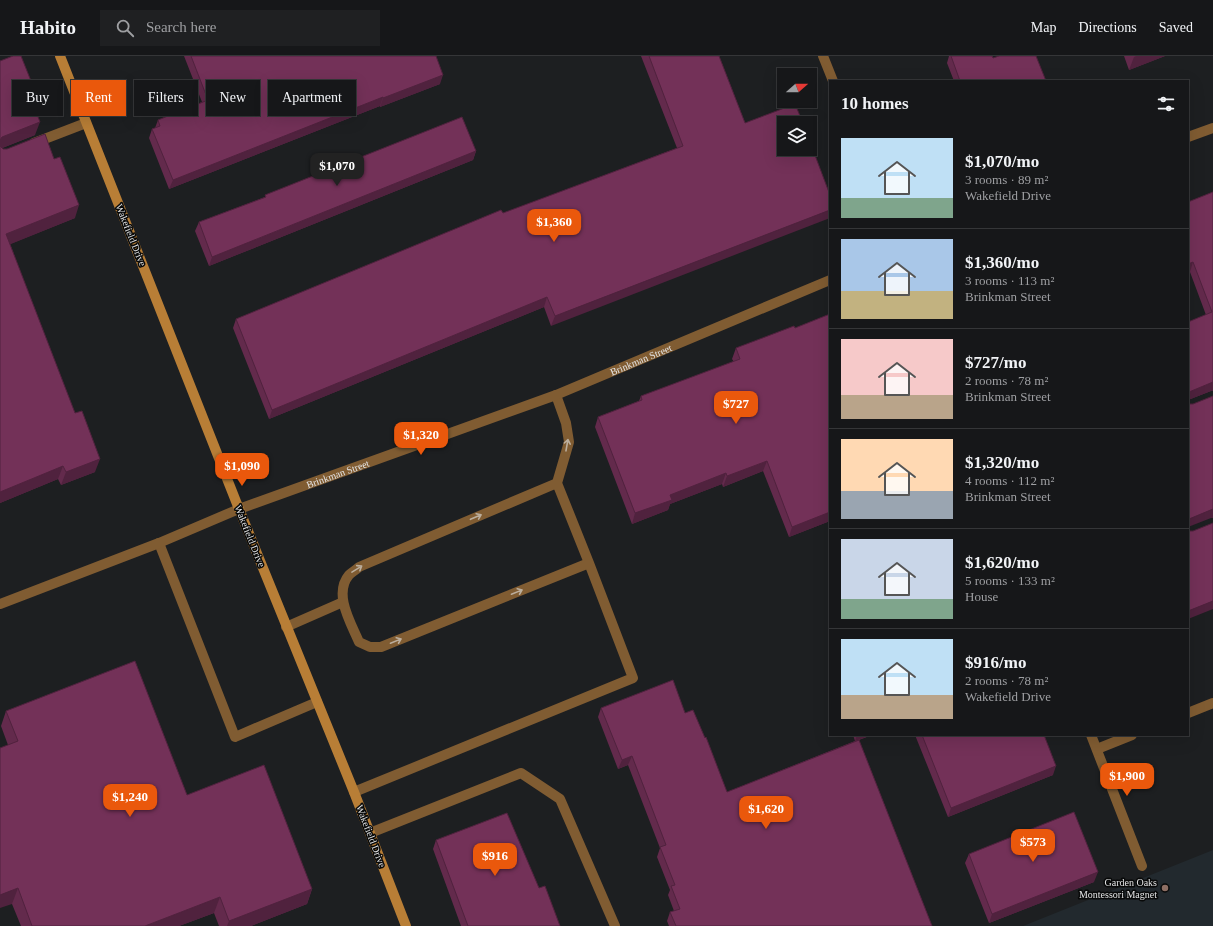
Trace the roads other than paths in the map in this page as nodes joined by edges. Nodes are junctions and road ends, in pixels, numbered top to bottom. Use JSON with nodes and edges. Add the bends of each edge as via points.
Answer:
{"nodes":[{"id":1,"x":60,"y":56,"type":"edge"},
{"id":2,"x":823,"y":56,"type":"edge"},
{"id":3,"x":833,"y":80,"type":"edge"},
{"id":4,"x":86,"y":123,"type":"junction"},
{"id":5,"x":1213,"y":128,"type":"edge"},
{"id":6,"x":1189,"y":138,"type":"edge"},
{"id":7,"x":22,"y":147,"type":"edge"},
{"id":8,"x":829,"y":280,"type":"edge"},
{"id":9,"x":556,"y":395,"type":"junction"},
{"id":10,"x":557,"y":483,"type":"junction"},
{"id":11,"x":239,"y":509,"type":"junction"},
{"id":12,"x":159,"y":543,"type":"junction"},
{"id":13,"x":590,"y":563,"type":"junction"},
{"id":14,"x":342,"y":602,"type":"junction"},
{"id":15,"x":0,"y":604,"type":"edge"},
{"id":16,"x":286,"y":627,"type":"junction"},
{"id":17,"x":317,"y":702,"type":"junction"},
{"id":18,"x":1213,"y":703,"type":"edge"},
{"id":19,"x":1189,"y":713,"type":"edge"},
{"id":20,"x":1091,"y":736,"type":"edge"},
{"id":21,"x":1130,"y":736,"type":"edge"},
{"id":22,"x":1097,"y":749,"type":"junction"},
{"id":23,"x":354,"y":792,"type":"junction"},
{"id":24,"x":370,"y":833,"type":"junction"},
{"id":25,"x":1142,"y":866,"type":"dead end"},
{"id":26,"x":406,"y":926,"type":"edge"},
{"id":27,"x":615,"y":926,"type":"edge"}],
"edges":[{"from":1,"to":4,"type":"street","name":"Wakefield Drive"},
{"from":2,"to":3,"type":"street"},
{"from":4,"to":7,"type":"street"},
{"from":4,"to":11,"type":"street","name":"Wakefield Drive"},
{"from":5,"to":6,"type":"street"},
{"from":8,"to":9,"type":"street","name":"Brinkman Street"},
{"from":10,"to":9,"type":"street","one_way":true,"via":[[569,442],[566,423]]},
{"from":9,"to":11,"type":"street","name":"Brinkman Street"},
{"from":10,"to":13,"type":"street"},
{"from":14,"to":10,"type":"street","one_way":true,"via":[[343,586],[349,574],[359,567]]},
{"from":11,"to":12,"type":"street","name":"Brinkman Street"},
{"from":11,"to":16,"type":"street","name":"Wakefield Drive"},
{"from":12,"to":15,"type":"street","name":"Brinkman Street"},
{"from":12,"to":17,"type":"street","via":[[235,737]]},
{"from":14,"to":13,"type":"street","one_way":true,"via":[[360,642],[370,647],[381,647]]},
{"from":13,"to":23,"type":"street","via":[[633,678]]},
{"from":14,"to":16,"type":"street"},
{"from":16,"to":17,"type":"street","name":"Wakefield Drive"},
{"from":17,"to":23,"type":"street","name":"Wakefield Drive"},
{"from":18,"to":19,"type":"street"},
{"from":20,"to":22,"type":"street"},
{"from":21,"to":22,"type":"street"},
{"from":22,"to":25,"type":"street"},
{"from":23,"to":24,"type":"street","name":"Wakefield Drive"},
{"from":24,"to":26,"type":"street","name":"Wakefield Drive"},
{"from":24,"to":27,"type":"street","via":[[521,773],[560,799]]}]}
